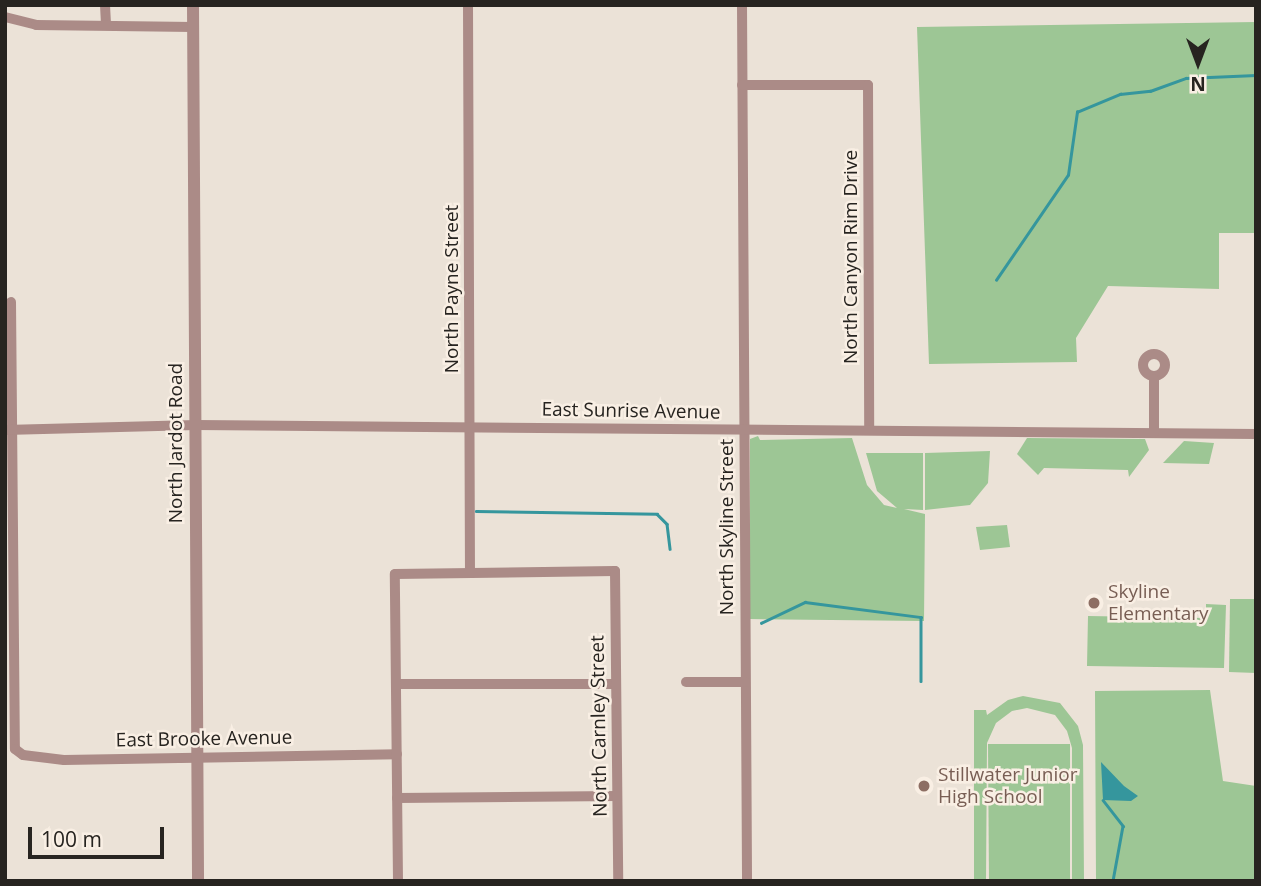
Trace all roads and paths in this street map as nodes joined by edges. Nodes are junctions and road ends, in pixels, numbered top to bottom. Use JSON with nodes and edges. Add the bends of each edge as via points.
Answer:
{"nodes":[{"id":1,"x":105,"y":5,"type":"edge"},
{"id":2,"x":192,"y":5,"type":"edge"},
{"id":3,"x":468,"y":5,"type":"edge"},
{"id":4,"x":742,"y":5,"type":"edge"},
{"id":5,"x":5,"y":17,"type":"edge"},
{"id":6,"x":106,"y":25,"type":"junction"},
{"id":7,"x":193,"y":27,"type":"junction"},
{"id":8,"x":742,"y":85,"type":"junction"},
{"id":9,"x":10,"y":302,"type":"dead end"},
{"id":10,"x":1154,"y":379,"type":"dead end"},
{"id":11,"x":196,"y":425,"type":"junction"},
{"id":12,"x":471,"y":427,"type":"junction"},
{"id":13,"x":743,"y":429,"type":"junction"},
{"id":14,"x":8,"y":430,"type":"edge"},
{"id":15,"x":869,"y":430,"type":"junction"},
{"id":16,"x":1154,"y":433,"type":"junction"},
{"id":17,"x":1256,"y":434,"type":"edge"},
{"id":18,"x":470,"y":572,"type":"junction"},
{"id":19,"x":745,"y":681,"type":"junction"},
{"id":20,"x":685,"y":682,"type":"dead end"},
{"id":21,"x":396,"y":684,"type":"junction"},
{"id":22,"x":616,"y":684,"type":"junction"},
{"id":23,"x":397,"y":754,"type":"junction"},
{"id":24,"x":197,"y":756,"type":"junction"},
{"id":25,"x":617,"y":796,"type":"junction"},
{"id":26,"x":397,"y":798,"type":"junction"},
{"id":27,"x":198,"y":881,"type":"edge"},
{"id":28,"x":398,"y":881,"type":"edge"},
{"id":29,"x":618,"y":881,"type":"edge"},
{"id":30,"x":747,"y":881,"type":"edge"}],
"edges":[{"from":1,"to":6,"type":"street"},
{"from":2,"to":7,"type":"street","name":"North Jardot Road"},
{"from":3,"to":12,"type":"street","name":"North Payne Street"},
{"from":4,"to":8,"type":"street","name":"North Skyline Street"},
{"from":5,"to":6,"type":"street","via":[[36,25]]},
{"from":6,"to":7,"type":"street"},
{"from":7,"to":11,"type":"street","name":"North Jardot Road"},
{"from":8,"to":13,"type":"street","name":"North Skyline Street"},
{"from":8,"to":15,"type":"street","name":"North Canyon Rim Drive","via":[[868,85]]},
{"from":9,"to":14,"type":"street"},
{"from":10,"to":16,"type":"street"},
{"from":11,"to":12,"type":"street","name":"East Sunrise Avenue"},
{"from":11,"to":14,"type":"street","name":"East Sunrise Avenue"},
{"from":11,"to":24,"type":"street","name":"North Jardot Road"},
{"from":12,"to":13,"type":"street","name":"East Sunrise Avenue"},
{"from":12,"to":18,"type":"street","name":"North Payne Street"},
{"from":13,"to":15,"type":"street","name":"East Sunrise Avenue"},
{"from":13,"to":19,"type":"street","name":"North Skyline Street"},
{"from":14,"to":24,"type":"street","name":"East Brooke Avenue","via":[[15,749],[23,755],[64,760]]},
{"from":15,"to":16,"type":"street","name":"East Sunrise Avenue"},
{"from":16,"to":17,"type":"street","name":"East Sunrise Avenue"},
{"from":18,"to":21,"type":"street","via":[[395,574]]},
{"from":18,"to":22,"type":"street","name":"North Carnley Street","via":[[615,571]]},
{"from":19,"to":20,"type":"street"},
{"from":19,"to":30,"type":"street","name":"North Skyline Street"},
{"from":21,"to":22,"type":"street"},
{"from":21,"to":23,"type":"street"},
{"from":22,"to":25,"type":"street","name":"North Carnley Street"},
{"from":23,"to":24,"type":"street","name":"East Brooke Avenue"},
{"from":23,"to":26,"type":"street"},
{"from":24,"to":27,"type":"street","name":"North Jardot Road"},
{"from":25,"to":26,"type":"street"},
{"from":25,"to":29,"type":"street","name":"North Carnley Street"},
{"from":26,"to":28,"type":"street"}]}
